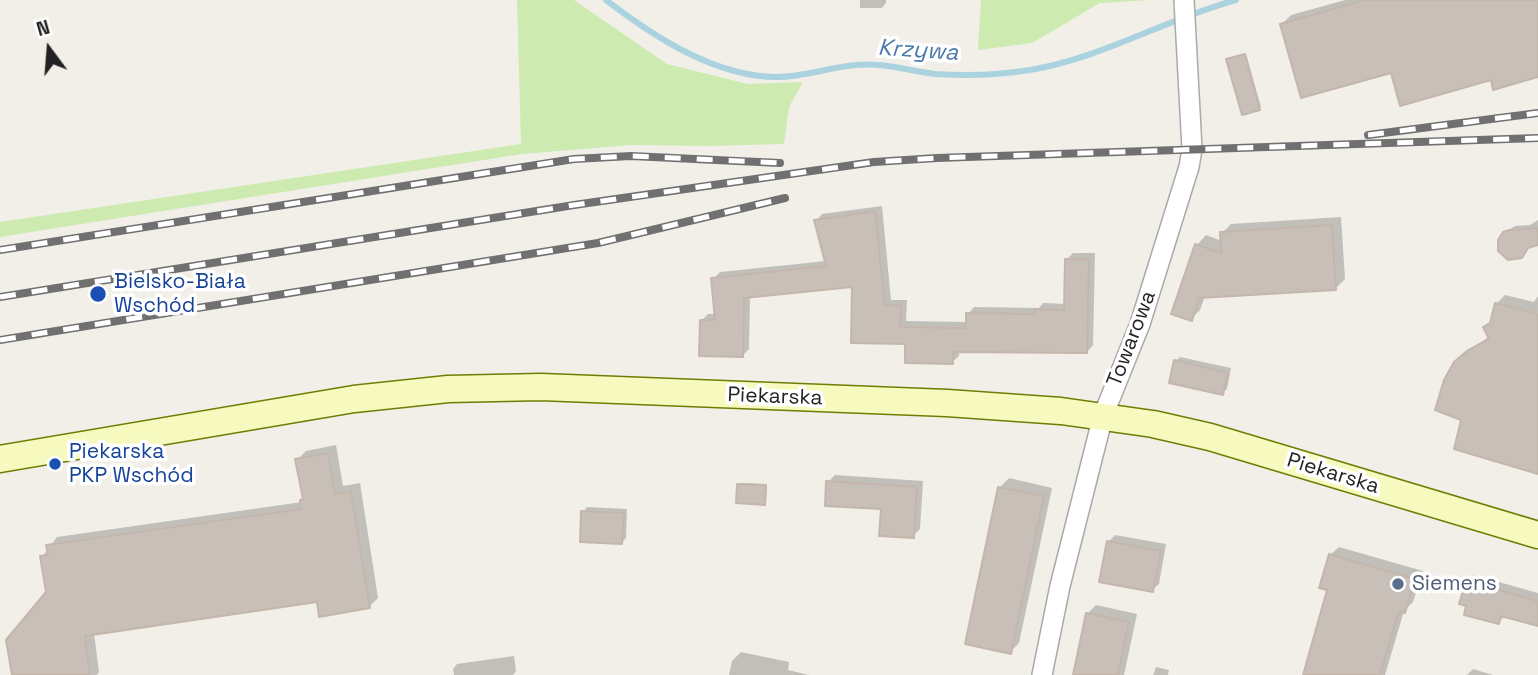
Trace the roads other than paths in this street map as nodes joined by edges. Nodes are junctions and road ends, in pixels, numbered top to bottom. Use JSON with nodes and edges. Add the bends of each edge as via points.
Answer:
{"nodes":[{"id":1,"x":1184,"y":2,"type":"edge"},
{"id":2,"x":1103,"y":416,"type":"junction"},
{"id":3,"x":0,"y":459,"type":"edge"},
{"id":4,"x":1538,"y":535,"type":"edge"},
{"id":5,"x":1042,"y":675,"type":"edge"}],
"edges":[{"from":1,"to":2,"type":"street","name":"Towarowa","via":[[1192,149],[1189,167],[1140,324]]},
{"from":2,"to":3,"type":"street","name":"Piekarska","via":[[947,403],[470,388],[354,399]]},
{"from":2,"to":4,"type":"street","name":"Piekarska","via":[[1210,437]]},
{"from":2,"to":5,"type":"street","name":"Towarowa"}]}
